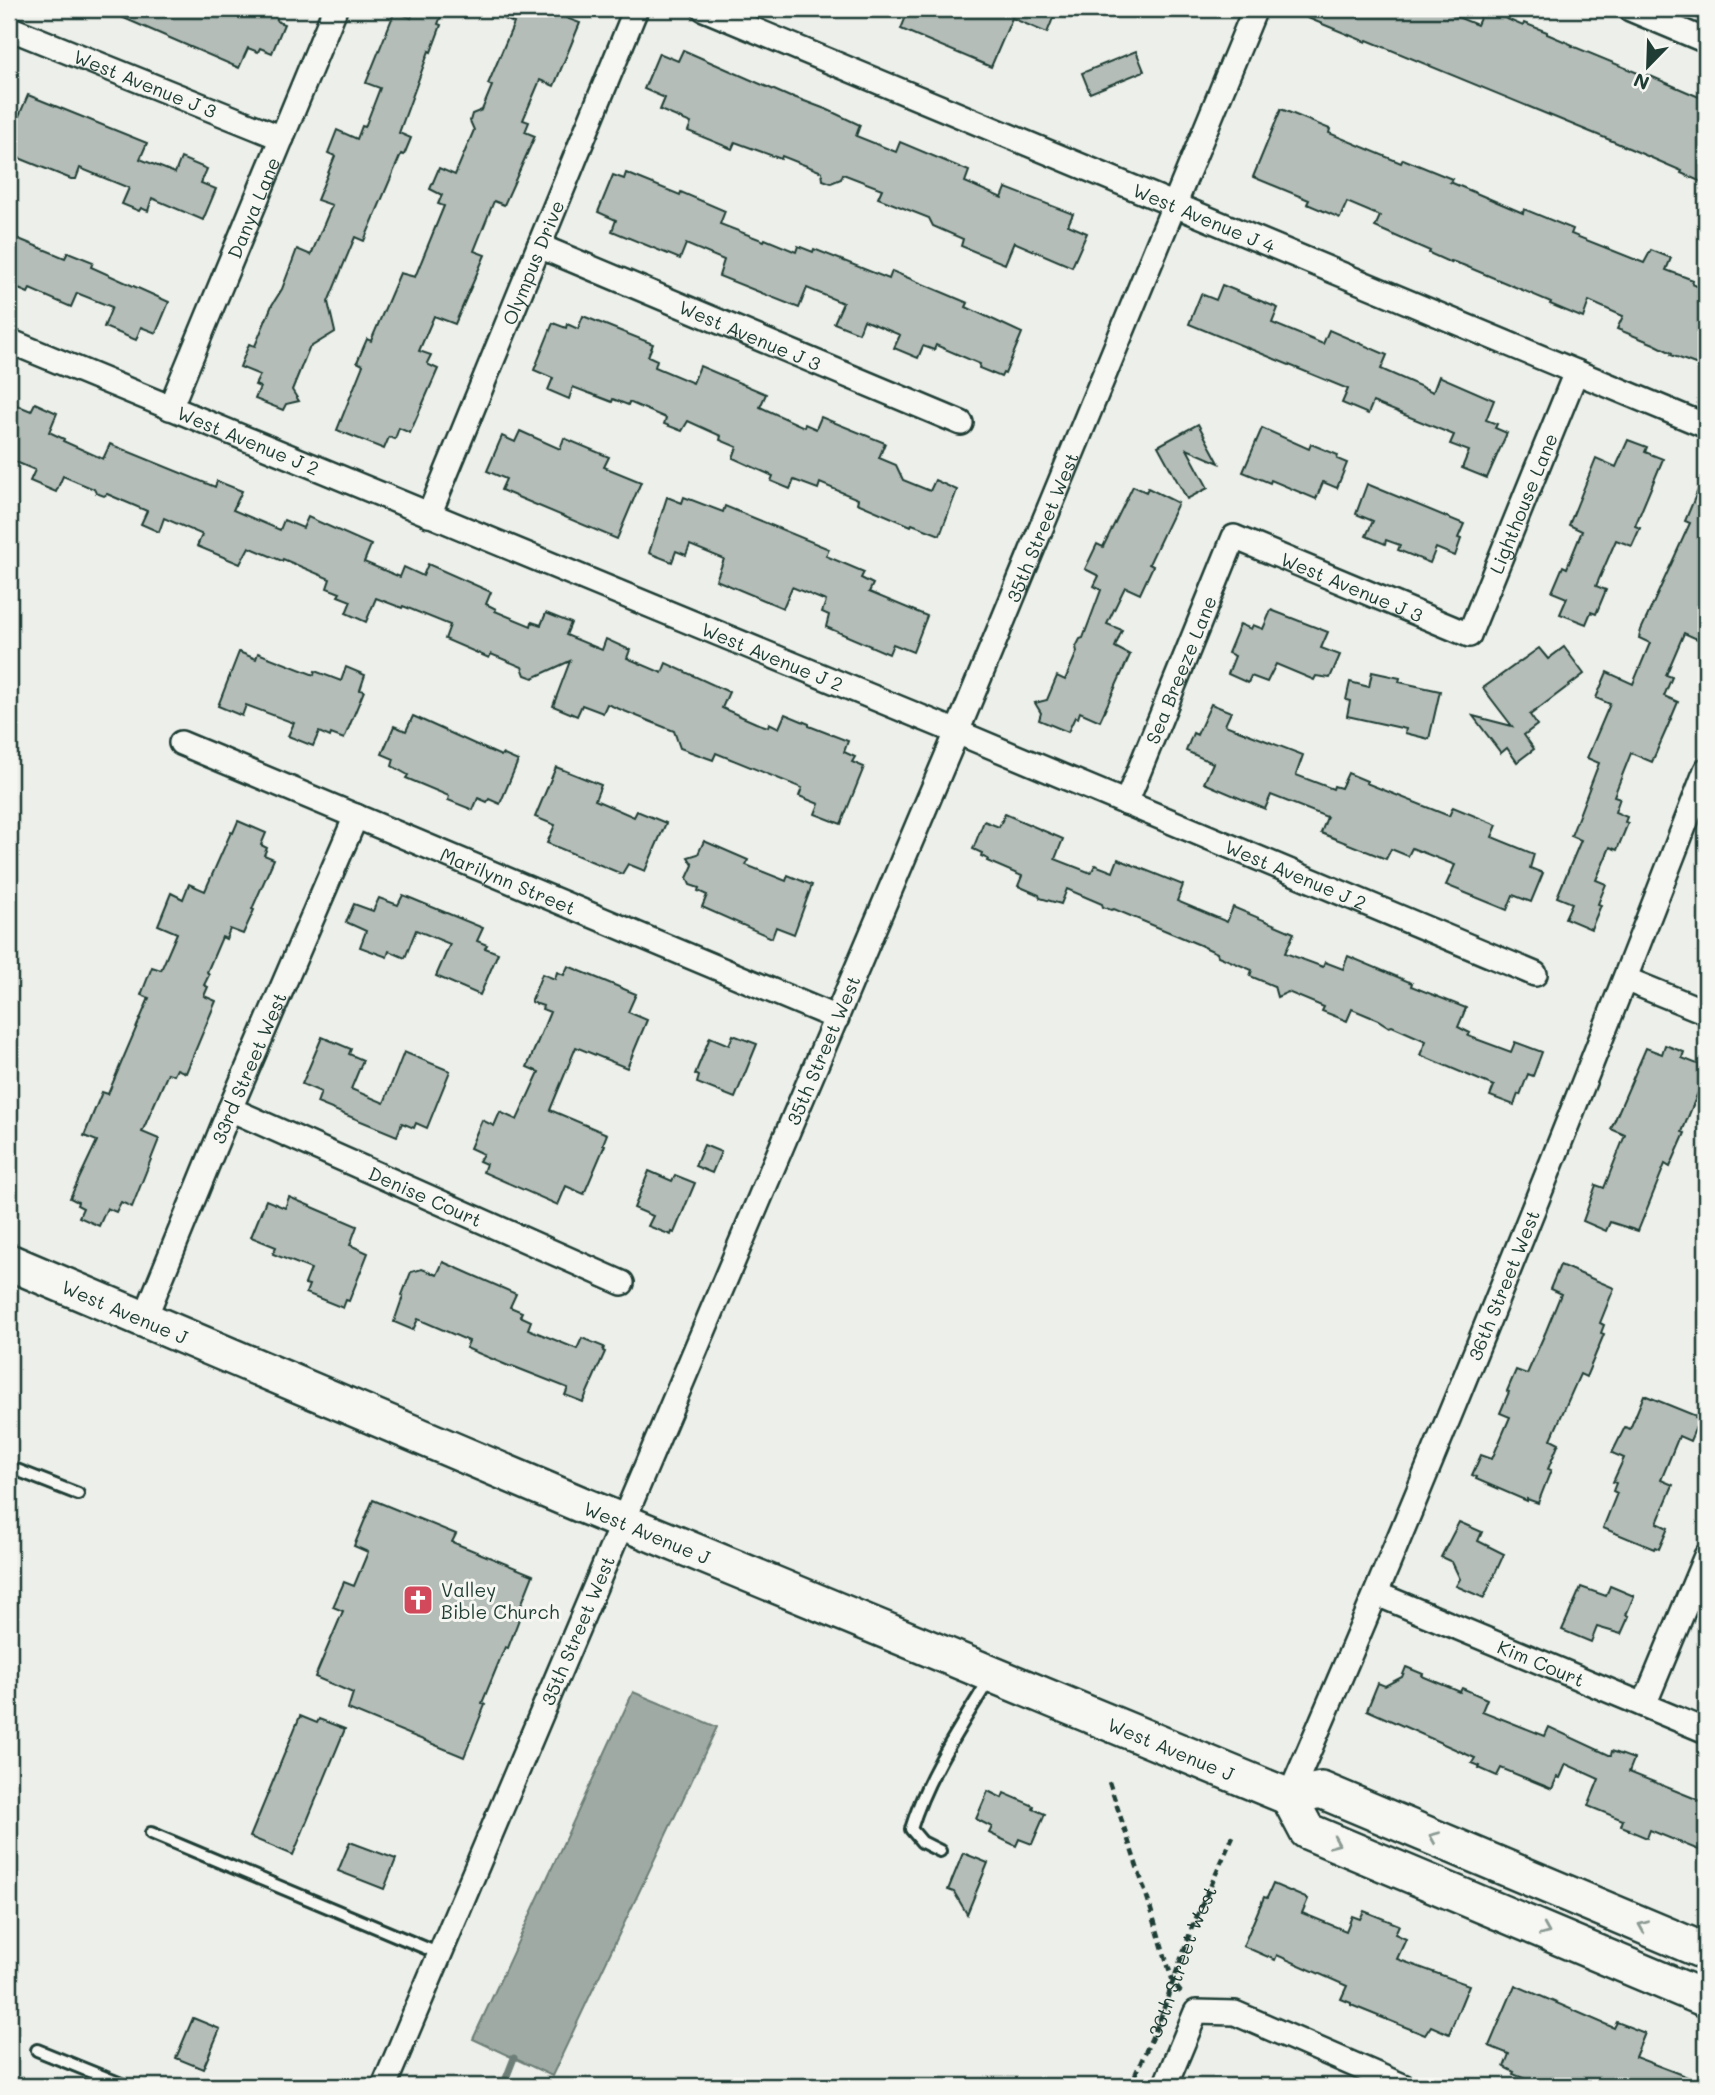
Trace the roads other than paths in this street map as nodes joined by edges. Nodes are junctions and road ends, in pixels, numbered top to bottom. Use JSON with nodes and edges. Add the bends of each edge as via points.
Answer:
{"nodes":[{"id":1,"x":335,"y":9,"type":"edge"},
{"id":2,"x":636,"y":9,"type":"edge"},
{"id":3,"x":705,"y":9,"type":"edge"},
{"id":4,"x":1255,"y":9,"type":"edge"},
{"id":5,"x":1630,"y":9,"type":"edge"},
{"id":6,"x":9,"y":28,"type":"edge"},
{"id":7,"x":1706,"y":41,"type":"edge"},
{"id":8,"x":282,"y":138,"type":"junction"},
{"id":9,"x":1174,"y":205,"type":"junction"},
{"id":10,"x":539,"y":246,"type":"junction"},
{"id":11,"x":9,"y":341,"type":"edge"},
{"id":12,"x":1576,"y":372,"type":"junction"},
{"id":13,"x":170,"y":408,"type":"junction"},
{"id":14,"x":961,"y":423,"type":"dead end"},
{"id":15,"x":1706,"y":426,"type":"edge"},
{"id":16,"x":429,"y":515,"type":"junction"},
{"id":17,"x":1234,"y":537,"type":"joint"},
{"id":18,"x":1469,"y":635,"type":"joint"},
{"id":19,"x":957,"y":732,"type":"junction"},
{"id":20,"x":181,"y":743,"type":"dead end"},
{"id":21,"x":1706,"y":770,"type":"edge"},
{"id":22,"x":1126,"y":803,"type":"junction"},
{"id":23,"x":356,"y":817,"type":"junction"},
{"id":24,"x":1535,"y":974,"type":"dead end"},
{"id":25,"x":1625,"y":979,"type":"junction"},
{"id":26,"x":1706,"y":1012,"type":"edge"},
{"id":27,"x":838,"y":1018,"type":"junction"},
{"id":28,"x":230,"y":1109,"type":"junction"},
{"id":29,"x":9,"y":1262,"type":"edge"},
{"id":30,"x":622,"y":1283,"type":"dead end"},
{"id":31,"x":144,"y":1320,"type":"junction"},
{"id":32,"x":9,"y":1467,"type":"edge"},
{"id":33,"x":78,"y":1494,"type":"dead end"},
{"id":34,"x":624,"y":1522,"type":"junction"},
{"id":35,"x":1706,"y":1556,"type":"edge"},
{"id":36,"x":1377,"y":1594,"type":"junction"},
{"id":37,"x":992,"y":1674,"type":"junction"},
{"id":38,"x":1644,"y":1705,"type":"junction"},
{"id":39,"x":1706,"y":1731,"type":"edge"},
{"id":40,"x":1289,"y":1797,"type":"junction"},
{"id":41,"x":151,"y":1833,"type":"dead end"},
{"id":42,"x":940,"y":1851,"type":"dead end"},
{"id":43,"x":1706,"y":1952,"type":"edge"},
{"id":44,"x":440,"y":1954,"type":"junction"},
{"id":45,"x":1706,"y":1999,"type":"edge"},
{"id":46,"x":37,"y":2050,"type":"dead end"},
{"id":47,"x":126,"y":2086,"type":"edge"},
{"id":48,"x":384,"y":2086,"type":"edge"},
{"id":49,"x":1165,"y":2086,"type":"edge"},
{"id":50,"x":1403,"y":2086,"type":"edge"}],
"edges":[{"from":1,"to":8,"type":"street","name":"Danya Lane"},
{"from":2,"to":10,"type":"street","name":"Olympus Drive"},
{"from":3,"to":9,"type":"street","name":"West Avenue J 4"},
{"from":4,"to":9,"type":"street","name":"35th Street West"},
{"from":5,"to":7,"type":"street"},
{"from":6,"to":8,"type":"street","name":"West Avenue J 3"},
{"from":8,"to":13,"type":"street","name":"Danya Lane"},
{"from":9,"to":12,"type":"street","name":"West Avenue J 4"},
{"from":9,"to":19,"type":"street","name":"35th Street West"},
{"from":10,"to":14,"type":"street","name":"West Avenue J 3"},
{"from":10,"to":16,"type":"street","name":"Olympus Drive"},
{"from":11,"to":13,"type":"street","name":"West Avenue J 2"},
{"from":12,"to":15,"type":"street","name":"West Avenue J 4"},
{"from":12,"to":18,"type":"street","name":"Lighthouse Lane"},
{"from":13,"to":16,"type":"street","name":"West Avenue J 2"},
{"from":16,"to":19,"type":"street","name":"West Avenue J 2"},
{"from":17,"to":18,"type":"street","name":"West Avenue J 3"},
{"from":17,"to":22,"type":"street","name":"Sea Breeze Lane"},
{"from":19,"to":22,"type":"street","name":"West Avenue J 2"},
{"from":19,"to":27,"type":"street","name":"35th Street West"},
{"from":20,"to":23,"type":"street","name":"Marilynn Street"},
{"from":21,"to":25,"type":"street","name":"36th Street West"},
{"from":22,"to":24,"type":"street","name":"West Avenue J 2"},
{"from":23,"to":27,"type":"street","name":"Marilynn Street"},
{"from":23,"to":28,"type":"street","name":"33rd Street West"},
{"from":25,"to":26,"type":"street"},
{"from":25,"to":36,"type":"street","name":"36th Street West"},
{"from":27,"to":34,"type":"street","name":"35th Street West"},
{"from":28,"to":30,"type":"street","name":"Denise Court"},
{"from":28,"to":31,"type":"street","name":"33rd Street West"},
{"from":29,"to":31,"type":"main road","name":"West Avenue J"},
{"from":31,"to":34,"type":"main road","name":"West Avenue J"},
{"from":32,"to":33,"type":"lane"},
{"from":34,"to":37,"type":"main road","name":"West Avenue J"},
{"from":34,"to":44,"type":"street","name":"35th Street West"},
{"from":35,"to":38,"type":"street"},
{"from":36,"to":38,"type":"street","name":"Kim Court"},
{"from":36,"to":40,"type":"street","name":"36th Street West"},
{"from":37,"to":40,"type":"main road","name":"West Avenue J"},
{"from":37,"to":42,"type":"lane","via":[[918,1805],[911,1829],[922,1842]]},
{"from":38,"to":39,"type":"street","name":"Kim Court"},
{"from":43,"to":40,"type":"main road","one_way":true,"via":[[1321,1790]]},
{"from":40,"to":45,"type":"main road","one_way":true,"via":[[1307,1831]]},
{"from":41,"to":44,"type":"lane"},
{"from":44,"to":48,"type":"street","name":"35th Street West"},
{"from":46,"to":47,"type":"lane"},
{"from":49,"to":50,"type":"street","name":"36th Street West","via":[[1196,2012],[1235,2013]]}]}
